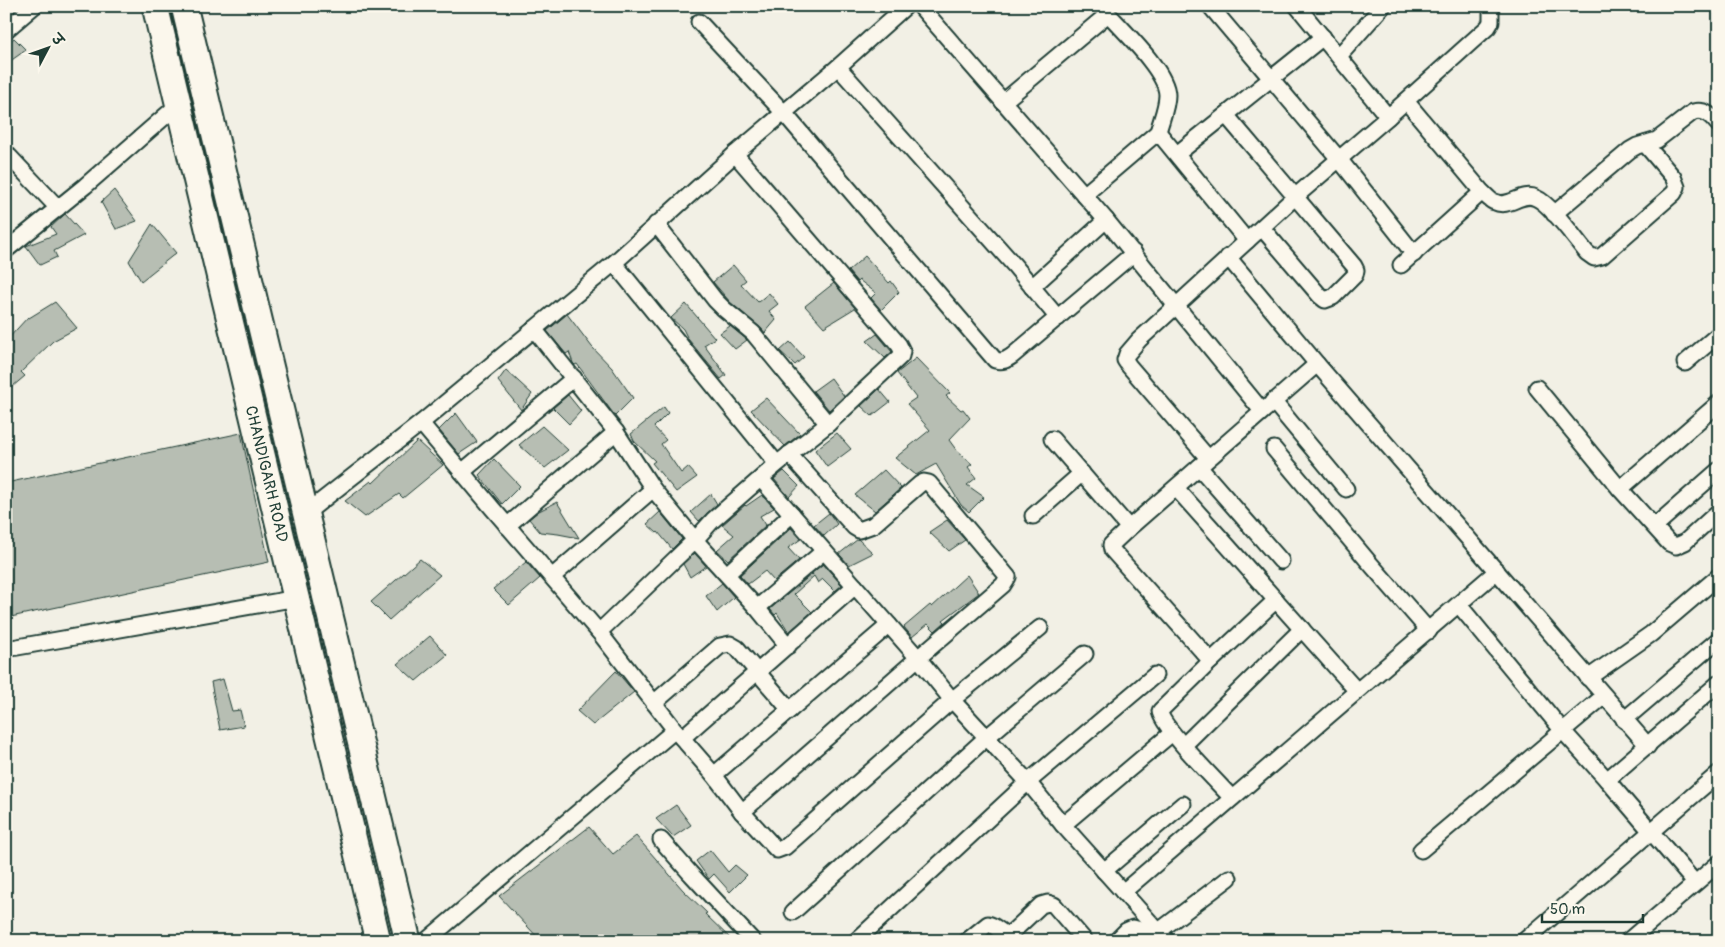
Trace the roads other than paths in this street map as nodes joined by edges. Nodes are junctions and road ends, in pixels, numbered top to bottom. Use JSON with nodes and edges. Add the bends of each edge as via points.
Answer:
{"nodes":[{"id":1,"x":34,"y":6,"type":"edge"},
{"id":2,"x":155,"y":6,"type":"edge"},
{"id":3,"x":184,"y":6,"type":"edge"},
{"id":4,"x":906,"y":6,"type":"edge"},
{"id":5,"x":920,"y":6,"type":"edge"},
{"id":6,"x":1210,"y":6,"type":"edge"},
{"id":7,"x":1383,"y":6,"type":"edge"},
{"id":8,"x":1491,"y":6,"type":"edge"},
{"id":9,"x":1300,"y":7,"type":"edge"},
{"id":10,"x":1105,"y":10,"type":"edge"},
{"id":11,"x":699,"y":22,"type":"dead end"},
{"id":12,"x":6,"y":30,"type":"edge"},
{"id":13,"x":1323,"y":37,"type":"junction"},
{"id":14,"x":1339,"y":56,"type":"junction"},
{"id":15,"x":838,"y":66,"type":"junction"},
{"id":16,"x":1271,"y":79,"type":"junction"},
{"id":17,"x":1406,"y":101,"type":"junction"},
{"id":18,"x":1003,"y":102,"type":"junction"},
{"id":19,"x":178,"y":105,"type":"junction"},
{"id":20,"x":784,"y":112,"type":"junction"},
{"id":21,"x":1226,"y":115,"type":"junction"},
{"id":22,"x":1388,"y":117,"type":"junction"},
{"id":23,"x":1719,"y":125,"type":"edge"},
{"id":24,"x":1158,"y":132,"type":"junction"},
{"id":25,"x":1645,"y":144,"type":"junction"},
{"id":26,"x":6,"y":152,"type":"edge"},
{"id":27,"x":735,"y":154,"type":"junction"},
{"id":28,"x":1177,"y":154,"type":"junction"},
{"id":29,"x":1339,"y":159,"type":"junction"},
{"id":30,"x":1482,"y":192,"type":"junction"},
{"id":31,"x":1084,"y":195,"type":"junction"},
{"id":32,"x":1296,"y":196,"type":"junction"},
{"id":33,"x":58,"y":208,"type":"junction"},
{"id":34,"x":1554,"y":214,"type":"junction"},
{"id":35,"x":1106,"y":220,"type":"junction"},
{"id":36,"x":656,"y":224,"type":"junction"},
{"id":37,"x":1262,"y":228,"type":"junction"},
{"id":38,"x":1247,"y":241,"type":"junction"},
{"id":39,"x":6,"y":250,"type":"edge"},
{"id":40,"x":1134,"y":253,"type":"junction"},
{"id":41,"x":1414,"y":254,"type":"junction"},
{"id":42,"x":1228,"y":257,"type":"junction"},
{"id":43,"x":614,"y":263,"type":"junction"},
{"id":44,"x":1401,"y":265,"type":"dead end"},
{"id":45,"x":1032,"y":287,"type":"junction"},
{"id":46,"x":1176,"y":306,"type":"junction"},
{"id":47,"x":1058,"y":318,"type":"junction"},
{"id":48,"x":534,"y":329,"type":"junction"},
{"id":49,"x":1719,"y":334,"type":"edge"},
{"id":50,"x":1685,"y":363,"type":"dead end"},
{"id":51,"x":1317,"y":364,"type":"junction"},
{"id":52,"x":574,"y":378,"type":"junction"},
{"id":53,"x":1536,"y":388,"type":"dead end"},
{"id":54,"x":1719,"y":403,"type":"edge"},
{"id":55,"x":1267,"y":406,"type":"junction"},
{"id":56,"x":420,"y":423,"type":"junction"},
{"id":57,"x":828,"y":424,"type":"junction"},
{"id":58,"x":616,"y":432,"type":"junction"},
{"id":59,"x":1052,"y":439,"type":"dead end"},
{"id":60,"x":1274,"y":449,"type":"dead end"},
{"id":61,"x":783,"y":459,"type":"junction"},
{"id":62,"x":1203,"y":462,"type":"junction"},
{"id":63,"x":462,"y":472,"type":"junction"},
{"id":64,"x":1082,"y":473,"type":"junction"},
{"id":65,"x":761,"y":479,"type":"junction"},
{"id":66,"x":1715,"y":479,"type":"edge"},
{"id":67,"x":1176,"y":488,"type":"junction"},
{"id":68,"x":653,"y":489,"type":"junction"},
{"id":69,"x":1346,"y":489,"type":"dead end"},
{"id":70,"x":1620,"y":489,"type":"junction"},
{"id":71,"x":1719,"y":511,"type":"edge"},
{"id":72,"x":306,"y":513,"type":"junction"},
{"id":73,"x":792,"y":514,"type":"junction"},
{"id":74,"x":1033,"y":516,"type":"dead end"},
{"id":75,"x":507,"y":526,"type":"junction"},
{"id":76,"x":1655,"y":526,"type":"junction"},
{"id":77,"x":1129,"y":528,"type":"junction"},
{"id":78,"x":695,"y":540,"type":"junction"},
{"id":79,"x":824,"y":551,"type":"junction"},
{"id":80,"x":1281,"y":560,"type":"dead end"},
{"id":81,"x":1498,"y":571,"type":"junction"},
{"id":82,"x":727,"y":574,"type":"junction"},
{"id":83,"x":1719,"y":576,"type":"edge"},
{"id":84,"x":552,"y":577,"type":"junction"},
{"id":85,"x":856,"y":586,"type":"junction"},
{"id":86,"x":297,"y":598,"type":"junction"},
{"id":87,"x":1276,"y":600,"type":"junction"},
{"id":88,"x":1459,"y":605,"type":"junction"},
{"id":89,"x":758,"y":608,"type":"junction"},
{"id":90,"x":889,"y":625,"type":"junction"},
{"id":91,"x":1040,"y":628,"type":"dead end"},
{"id":92,"x":1302,"y":629,"type":"junction"},
{"id":93,"x":1429,"y":631,"type":"junction"},
{"id":94,"x":599,"y":632,"type":"junction"},
{"id":95,"x":1717,"y":645,"type":"edge"},
{"id":96,"x":788,"y":646,"type":"junction"},
{"id":97,"x":6,"y":649,"type":"edge"},
{"id":98,"x":1086,"y":654,"type":"dead end"},
{"id":99,"x":918,"y":658,"type":"junction"},
{"id":100,"x":1211,"y":661,"type":"junction"},
{"id":101,"x":758,"y":672,"type":"junction"},
{"id":102,"x":1155,"y":675,"type":"dead end"},
{"id":103,"x":1588,"y":678,"type":"junction"},
{"id":104,"x":1719,"y":683,"type":"edge"},
{"id":105,"x":1357,"y":691,"type":"junction"},
{"id":106,"x":1604,"y":696,"type":"junction"},
{"id":107,"x":952,"y":700,"type":"junction"},
{"id":108,"x":654,"y":703,"type":"junction"},
{"id":109,"x":790,"y":710,"type":"junction"},
{"id":110,"x":1624,"y":720,"type":"junction"},
{"id":111,"x":1562,"y":731,"type":"junction"},
{"id":112,"x":1172,"y":732,"type":"junction"},
{"id":113,"x":679,"y":734,"type":"junction"},
{"id":114,"x":986,"y":738,"type":"junction"},
{"id":115,"x":1184,"y":745,"type":"junction"},
{"id":116,"x":1648,"y":746,"type":"junction"},
{"id":117,"x":1719,"y":774,"type":"edge"},
{"id":118,"x":714,"y":775,"type":"junction"},
{"id":119,"x":1607,"y":780,"type":"junction"},
{"id":120,"x":1028,"y":782,"type":"junction"},
{"id":121,"x":1232,"y":798,"type":"junction"},
{"id":122,"x":1183,"y":804,"type":"dead end"},
{"id":123,"x":742,"y":812,"type":"junction"},
{"id":124,"x":1063,"y":824,"type":"junction"},
{"id":125,"x":1651,"y":832,"type":"junction"},
{"id":126,"x":662,"y":840,"type":"dead end"},
{"id":127,"x":1421,"y":850,"type":"dead end"},
{"id":128,"x":1719,"y":863,"type":"edge"},
{"id":129,"x":1104,"y":871,"type":"junction"},
{"id":130,"x":1228,"y":878,"type":"dead end"},
{"id":131,"x":1695,"y":884,"type":"junction"},
{"id":132,"x":1123,"y":892,"type":"junction"},
{"id":133,"x":793,"y":912,"type":"dead end"},
{"id":134,"x":1158,"y":938,"type":"edge"},
{"id":135,"x":378,"y":941,"type":"edge"},
{"id":136,"x":408,"y":941,"type":"edge"},
{"id":137,"x":426,"y":941,"type":"edge"},
{"id":138,"x":753,"y":941,"type":"edge"},
{"id":139,"x":856,"y":941,"type":"edge"},
{"id":140,"x":967,"y":941,"type":"edge"},
{"id":141,"x":1085,"y":941,"type":"edge"},
{"id":142,"x":1116,"y":941,"type":"edge"},
{"id":143,"x":1524,"y":941,"type":"edge"},
{"id":144,"x":1628,"y":941,"type":"edge"}],
"edges":[{"from":1,"to":12,"type":"street"},
{"from":2,"to":19,"type":"main road","name":"CHANDIGARH ROAD"},
{"from":3,"to":72,"type":"main road","name":"CHANDIGARH ROAD"},
{"from":4,"to":15,"type":"street"},
{"from":5,"to":18,"type":"street"},
{"from":6,"to":16,"type":"street"},
{"from":7,"to":14,"type":"street"},
{"from":8,"to":17,"type":"street","via":[[1488,27]]},
{"from":9,"to":13,"type":"street"},
{"from":10,"to":18,"type":"street"},
{"from":10,"to":24,"type":"street","via":[[1140,47],[1166,86],[1166,102]]},
{"from":11,"to":20,"type":"street"},
{"from":13,"to":14,"type":"street"},
{"from":13,"to":16,"type":"street"},
{"from":14,"to":22,"type":"street"},
{"from":15,"to":20,"type":"street"},
{"from":15,"to":45,"type":"street"},
{"from":16,"to":21,"type":"street"},
{"from":16,"to":29,"type":"street"},
{"from":17,"to":22,"type":"street"},
{"from":17,"to":30,"type":"street"},
{"from":18,"to":31,"type":"street"},
{"from":19,"to":33,"type":"street"},
{"from":19,"to":86,"type":"main road","name":"CHANDIGARH ROAD"},
{"from":20,"to":27,"type":"street"},
{"from":20,"to":47,"type":"street","via":[[995,360],[1006,360]]},
{"from":21,"to":28,"type":"street"},
{"from":21,"to":32,"type":"street"},
{"from":22,"to":29,"type":"street"},
{"from":23,"to":25,"type":"street","via":[[1708,113],[1700,110],[1657,140]]},
{"from":24,"to":28,"type":"street"},
{"from":24,"to":31,"type":"street"},
{"from":25,"to":34,"type":"street","via":[[1630,150]]},
{"from":25,"to":34,"type":"street","via":[[1673,177],[1677,187],[1674,194],[1602,256],[1594,258],[1586,253]]},
{"from":26,"to":33,"type":"street"},
{"from":27,"to":36,"type":"street"},
{"from":27,"to":57,"type":"street","via":[[902,351],[897,361]]},
{"from":28,"to":38,"type":"street"},
{"from":29,"to":32,"type":"street"},
{"from":29,"to":41,"type":"street"},
{"from":30,"to":34,"type":"street","via":[[1495,202],[1507,204],[1526,196],[1536,197]]},
{"from":30,"to":41,"type":"street"},
{"from":31,"to":35,"type":"street"},
{"from":32,"to":37,"type":"street"},
{"from":32,"to":37,"type":"street","via":[[1356,270],[1352,280],[1333,297],[1324,300]]},
{"from":33,"to":39,"type":"street"},
{"from":35,"to":40,"type":"street"},
{"from":35,"to":45,"type":"street"},
{"from":36,"to":43,"type":"street"},
{"from":36,"to":57,"type":"street","via":[[715,300],[753,333]]},
{"from":37,"to":38,"type":"street"},
{"from":38,"to":42,"type":"street"},
{"from":40,"to":46,"type":"street"},
{"from":40,"to":47,"type":"street"},
{"from":41,"to":44,"type":"street"},
{"from":42,"to":46,"type":"street"},
{"from":42,"to":51,"type":"street"},
{"from":43,"to":48,"type":"street"},
{"from":43,"to":61,"type":"street"},
{"from":45,"to":47,"type":"street"},
{"from":46,"to":55,"type":"street"},
{"from":46,"to":62,"type":"street","via":[[1131,348],[1125,360]]},
{"from":48,"to":52,"type":"street"},
{"from":48,"to":56,"type":"street"},
{"from":49,"to":50,"type":"street"},
{"from":51,"to":55,"type":"street"},
{"from":51,"to":81,"type":"street"},
{"from":52,"to":58,"type":"street"},
{"from":52,"to":63,"type":"street"},
{"from":53,"to":70,"type":"street"},
{"from":54,"to":70,"type":"street"},
{"from":55,"to":62,"type":"street"},
{"from":55,"to":69,"type":"street"},
{"from":56,"to":63,"type":"street"},
{"from":56,"to":72,"type":"street"},
{"from":57,"to":61,"type":"street"},
{"from":58,"to":68,"type":"street"},
{"from":58,"to":75,"type":"street"},
{"from":59,"to":64,"type":"street"},
{"from":60,"to":93,"type":"street"},
{"from":61,"to":65,"type":"street"},
{"from":61,"to":99,"type":"street","via":[[860,530],[873,525],[920,484],[929,483],[1008,577],[1003,585]]},
{"from":62,"to":67,"type":"street"},
{"from":62,"to":80,"type":"street"},
{"from":63,"to":75,"type":"street"},
{"from":64,"to":74,"type":"street"},
{"from":64,"to":77,"type":"street"},
{"from":65,"to":73,"type":"street"},
{"from":65,"to":78,"type":"street"},
{"from":66,"to":76,"type":"street"},
{"from":67,"to":77,"type":"street"},
{"from":67,"to":87,"type":"street"},
{"from":68,"to":78,"type":"street"},
{"from":68,"to":84,"type":"street"},
{"from":70,"to":76,"type":"street"},
{"from":71,"to":76,"type":"street","via":[[1685,542],[1676,546],[1669,543]]},
{"from":72,"to":136,"type":"main road","name":"CHANDIGARH ROAD"},
{"from":73,"to":79,"type":"street"},
{"from":73,"to":82,"type":"street"},
{"from":75,"to":84,"type":"street"},
{"from":77,"to":100,"type":"street","via":[[1111,545],[1112,550]]},
{"from":78,"to":82,"type":"street"},
{"from":78,"to":94,"type":"street"},
{"from":79,"to":85,"type":"street"},
{"from":79,"to":89,"type":"street"},
{"from":81,"to":88,"type":"street"},
{"from":81,"to":103,"type":"street"},
{"from":82,"to":89,"type":"street"},
{"from":83,"to":103,"type":"street","via":[[1651,634]]},
{"from":84,"to":94,"type":"street"},
{"from":85,"to":90,"type":"street"},
{"from":85,"to":96,"type":"street"},
{"from":86,"to":97,"type":"street"},
{"from":86,"to":135,"type":"main road","name":"CHANDIGARH ROAD"},
{"from":87,"to":92,"type":"street"},
{"from":87,"to":100,"type":"street"},
{"from":88,"to":93,"type":"street"},
{"from":88,"to":111,"type":"street"},
{"from":89,"to":96,"type":"street"},
{"from":90,"to":99,"type":"street"},
{"from":90,"to":109,"type":"street"},
{"from":91,"to":107,"type":"street"},
{"from":92,"to":105,"type":"street"},
{"from":92,"to":115,"type":"street"},
{"from":93,"to":105,"type":"street"},
{"from":94,"to":108,"type":"street"},
{"from":95,"to":110,"type":"street"},
{"from":96,"to":101,"type":"street"},
{"from":98,"to":114,"type":"street"},
{"from":99,"to":107,"type":"street"},
{"from":99,"to":123,"type":"street"},
{"from":100,"to":112,"type":"street","via":[[1160,711]]},
{"from":101,"to":108,"type":"street","via":[[738,648],[730,644],[720,646]]},
{"from":101,"to":109,"type":"street"},
{"from":101,"to":113,"type":"street"},
{"from":102,"to":120,"type":"street"},
{"from":103,"to":106,"type":"street"},
{"from":104,"to":116,"type":"street"},
{"from":105,"to":121,"type":"street"},
{"from":106,"to":110,"type":"street"},
{"from":106,"to":111,"type":"street"},
{"from":107,"to":114,"type":"street"},
{"from":107,"to":123,"type":"street","via":[[781,850],[773,848]]},
{"from":108,"to":113,"type":"street"},
{"from":109,"to":118,"type":"street"},
{"from":110,"to":116,"type":"street"},
{"from":111,"to":119,"type":"street"},
{"from":111,"to":127,"type":"street"},
{"from":112,"to":115,"type":"street"},
{"from":112,"to":124,"type":"street"},
{"from":113,"to":118,"type":"street"},
{"from":113,"to":137,"type":"street"},
{"from":114,"to":120,"type":"street"},
{"from":114,"to":133,"type":"street"},
{"from":115,"to":121,"type":"street"},
{"from":116,"to":119,"type":"street"},
{"from":117,"to":125,"type":"street"},
{"from":118,"to":123,"type":"street"},
{"from":119,"to":125,"type":"street"},
{"from":120,"to":124,"type":"street"},
{"from":120,"to":139,"type":"street"},
{"from":121,"to":132,"type":"street"},
{"from":122,"to":129,"type":"street"},
{"from":124,"to":129,"type":"street"},
{"from":125,"to":131,"type":"street"},
{"from":125,"to":143,"type":"street"},
{"from":126,"to":138,"type":"street"},
{"from":128,"to":131,"type":"street"},
{"from":129,"to":132,"type":"street"},
{"from":130,"to":134,"type":"street"},
{"from":131,"to":144,"type":"street"},
{"from":132,"to":134,"type":"street"},
{"from":134,"to":142,"type":"street","via":[[1133,928]]},
{"from":140,"to":141,"type":"street","via":[[988,924],[1010,934],[1041,905],[1048,903],[1054,905]]}]}
